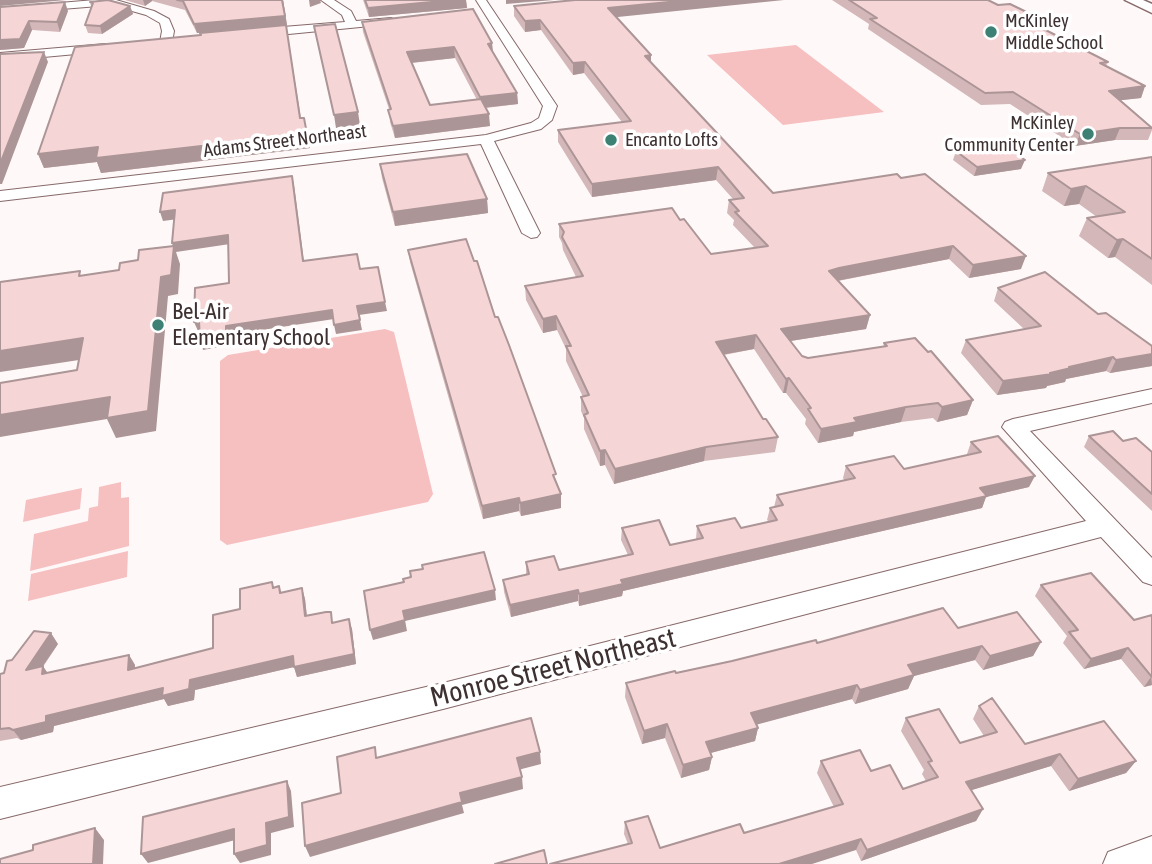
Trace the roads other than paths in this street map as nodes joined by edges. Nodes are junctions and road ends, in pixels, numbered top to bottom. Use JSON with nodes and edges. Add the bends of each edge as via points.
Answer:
{"nodes":[{"id":1,"x":326,"y":0,"type":"edge"},
{"id":2,"x":481,"y":0,"type":"edge"},
{"id":3,"x":1132,"y":0,"type":"edge"},
{"id":4,"x":112,"y":1,"type":"edge"},
{"id":5,"x":1152,"y":9,"type":"edge"},
{"id":6,"x":0,"y":11,"type":"edge"},
{"id":7,"x":407,"y":20,"type":"edge"},
{"id":8,"x":352,"y":25,"type":"junction"},
{"id":9,"x":249,"y":34,"type":"edge"},
{"id":10,"x":180,"y":40,"type":"edge"},
{"id":11,"x":121,"y":46,"type":"edge"},
{"id":12,"x":0,"y":57,"type":"edge"},
{"id":13,"x":486,"y":139,"type":"junction"},
{"id":14,"x":0,"y":196,"type":"edge"},
{"id":15,"x":531,"y":233,"type":"dead end"},
{"id":16,"x":1152,"y":396,"type":"edge"},
{"id":17,"x":1105,"y":526,"type":"junction"},
{"id":18,"x":1152,"y":575,"type":"edge"},
{"id":19,"x":0,"y":803,"type":"edge"},
{"id":20,"x":1152,"y":853,"type":"edge"},
{"id":21,"x":1120,"y":864,"type":"edge"}],
"edges":[{"from":1,"to":8,"type":"street","via":[[347,13]]},
{"from":2,"to":13,"type":"street","name":"Adams Street Northeast","via":[[550,106],[545,120]]},
{"from":3,"to":5,"type":"street"},
{"from":4,"to":6,"type":"street"},
{"from":4,"to":10,"type":"street","via":[[165,21],[167,31],[161,42]]},
{"from":7,"to":8,"type":"street"},
{"from":8,"to":9,"type":"street"},
{"from":11,"to":12,"type":"street"},
{"from":13,"to":14,"type":"street","name":"Adams Street Northeast"},
{"from":13,"to":15,"type":"street"},
{"from":16,"to":17,"type":"street","via":[[1013,427]]},
{"from":17,"to":18,"type":"street"},
{"from":17,"to":19,"type":"street","name":"Monroe Street Northeast","via":[[456,693]]},
{"from":20,"to":21,"type":"street"}]}
